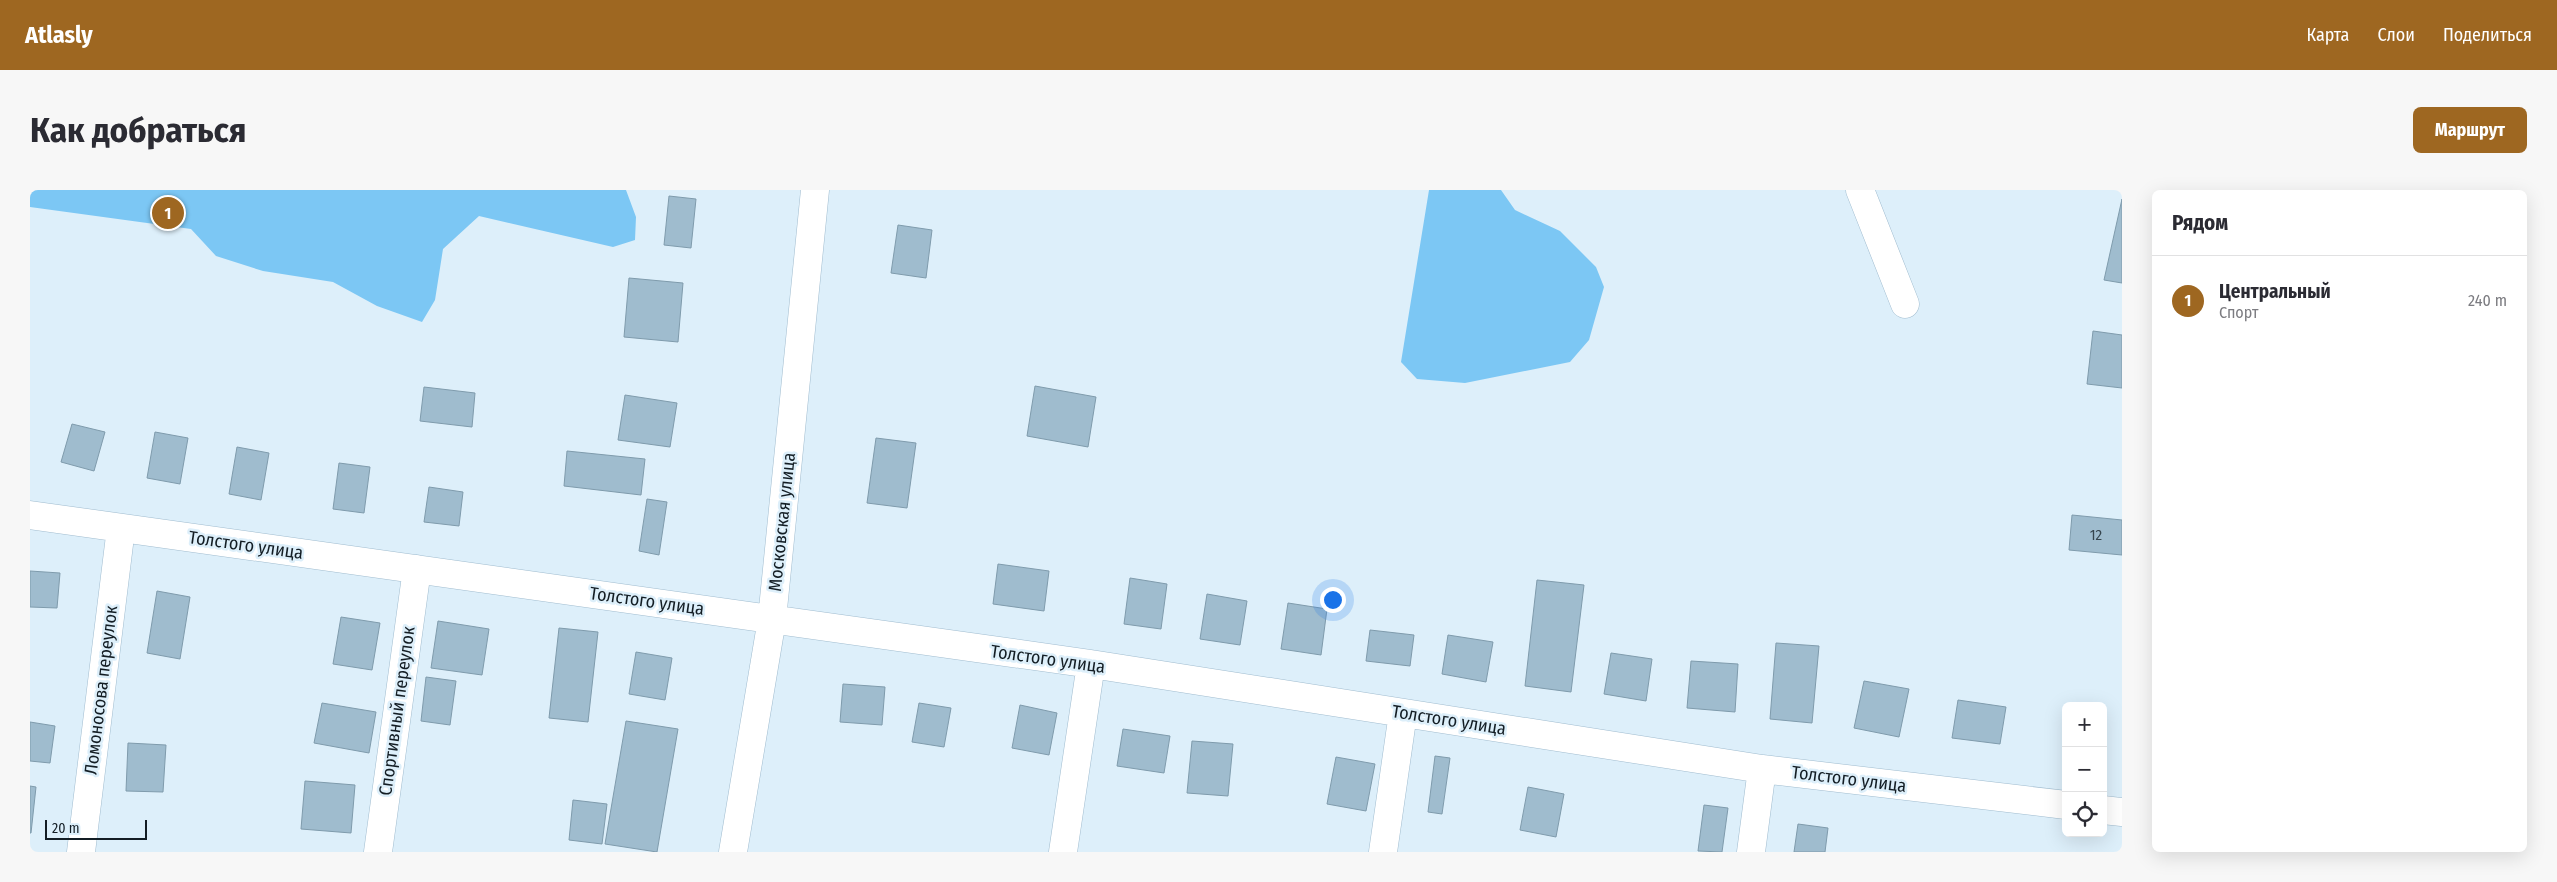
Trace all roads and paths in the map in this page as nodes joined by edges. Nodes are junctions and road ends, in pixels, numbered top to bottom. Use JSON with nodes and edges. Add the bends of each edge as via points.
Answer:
{"nodes":[{"id":1,"x":815,"y":190,"type":"edge"},
{"id":2,"x":1860,"y":190,"type":"edge"},
{"id":3,"x":1906,"y":304,"type":"dead end"},
{"id":4,"x":30,"y":515,"type":"edge"},
{"id":5,"x":121,"y":528,"type":"junction"},
{"id":6,"x":417,"y":569,"type":"junction"},
{"id":7,"x":772,"y":619,"type":"junction"},
{"id":8,"x":1091,"y":664,"type":"junction"},
{"id":9,"x":1403,"y":713,"type":"junction"},
{"id":10,"x":1762,"y":769,"type":"junction"},
{"id":11,"x":2062,"y":805,"type":"edge"},
{"id":12,"x":2107,"y":810,"type":"edge"},
{"id":13,"x":2122,"y":812,"type":"edge"},
{"id":14,"x":81,"y":852,"type":"edge"},
{"id":15,"x":378,"y":852,"type":"edge"},
{"id":16,"x":732,"y":852,"type":"edge"},
{"id":17,"x":1063,"y":852,"type":"edge"},
{"id":18,"x":1383,"y":852,"type":"edge"},
{"id":19,"x":1751,"y":852,"type":"edge"}],
"edges":[{"from":1,"to":7,"type":"street","name":"Московская улица"},
{"from":2,"to":3,"type":"street"},
{"from":4,"to":5,"type":"street","name":"Толстого улица"},
{"from":5,"to":6,"type":"street","name":"Толстого улица"},
{"from":5,"to":14,"type":"street","name":"Ломоносова переулок"},
{"from":6,"to":7,"type":"street","name":"Толстого улица"},
{"from":6,"to":15,"type":"street","name":"Спортивный переулок"},
{"from":7,"to":8,"type":"street","name":"Толстого улица"},
{"from":7,"to":16,"type":"street","name":"Московская улица"},
{"from":8,"to":9,"type":"street","name":"Толстого улица"},
{"from":8,"to":17,"type":"street"},
{"from":9,"to":10,"type":"street","name":"Толстого улица"},
{"from":9,"to":18,"type":"street"},
{"from":10,"to":11,"type":"street","name":"Толстого улица"},
{"from":10,"to":19,"type":"street"},
{"from":12,"to":13,"type":"street"}]}
